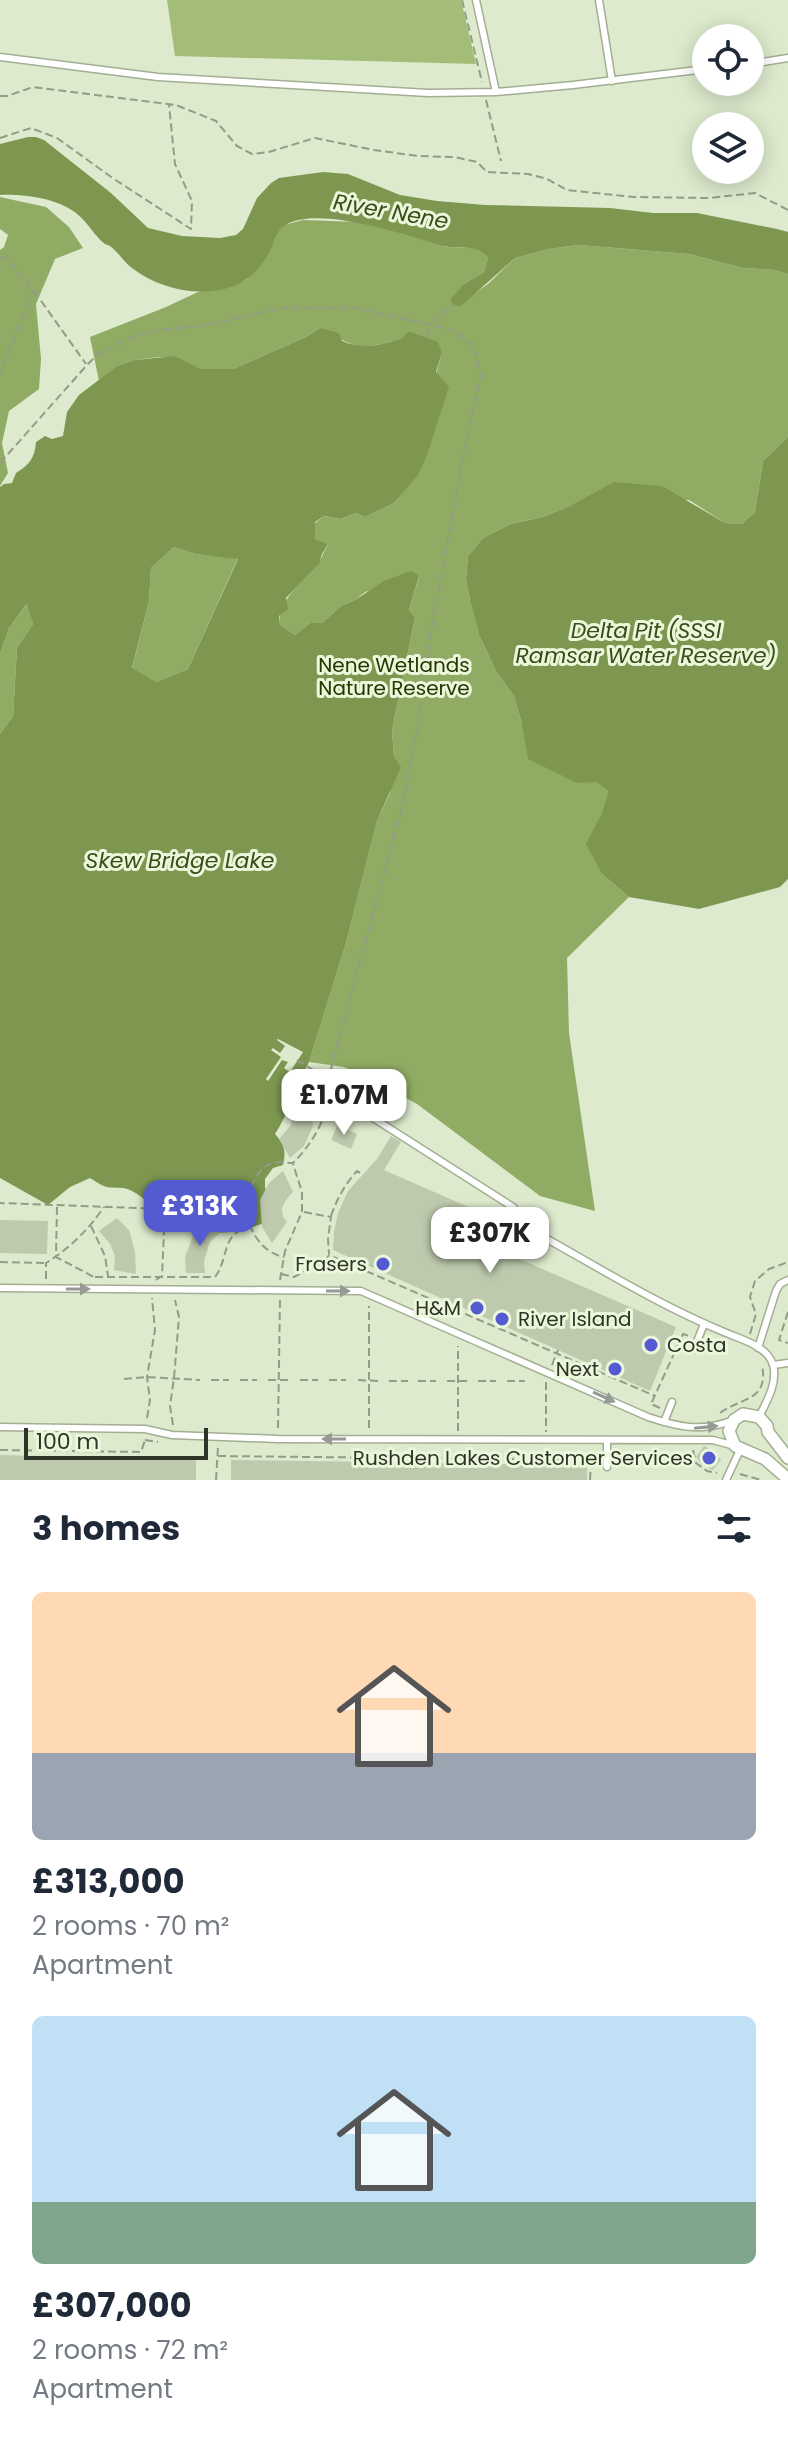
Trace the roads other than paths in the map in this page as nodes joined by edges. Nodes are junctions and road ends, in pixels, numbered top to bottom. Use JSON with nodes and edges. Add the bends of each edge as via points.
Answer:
{"nodes":[{"id":1,"x":476,"y":0,"type":"edge"},
{"id":2,"x":599,"y":0,"type":"edge"},
{"id":3,"x":0,"y":57,"type":"edge"},
{"id":4,"x":788,"y":58,"type":"edge"},
{"id":5,"x":764,"y":62,"type":"edge"},
{"id":6,"x":692,"y":71,"type":"edge"},
{"id":7,"x":612,"y":81,"type":"junction"},
{"id":8,"x":496,"y":92,"type":"junction"},
{"id":9,"x":367,"y":1114,"type":"dead end"},
{"id":10,"x":788,"y":1280,"type":"edge"},
{"id":11,"x":0,"y":1288,"type":"edge"},
{"id":12,"x":704,"y":1324,"type":"junction"},
{"id":13,"x":758,"y":1348,"type":"junction"},
{"id":14,"x":694,"y":1349,"type":"dead end"},
{"id":15,"x":788,"y":1363,"type":"edge"},
{"id":16,"x":773,"y":1365,"type":"junction"},
{"id":17,"x":672,"y":1402,"type":"dead end"},
{"id":18,"x":759,"y":1417,"type":"junction"},
{"id":19,"x":734,"y":1420,"type":"junction"},
{"id":20,"x":664,"y":1422,"type":"junction"},
{"id":21,"x":0,"y":1427,"type":"edge"},
{"id":22,"x":768,"y":1432,"type":"junction"},
{"id":23,"x":607,"y":1441,"type":"junction"},
{"id":24,"x":742,"y":1449,"type":"junction"},
{"id":25,"x":788,"y":1458,"type":"edge"},
{"id":26,"x":607,"y":1467,"type":"dead end"},
{"id":27,"x":724,"y":1477,"type":"edge"},
{"id":28,"x":788,"y":1479,"type":"edge"}],
"edges":[{"from":1,"to":8,"type":"lane"},
{"from":2,"to":7,"type":"lane"},
{"from":3,"to":8,"type":"lane","via":[[158,77]]},
{"from":4,"to":5,"type":"lane"},
{"from":6,"to":7,"type":"lane"},
{"from":7,"to":8,"type":"lane"},
{"from":9,"to":12,"type":"lane","via":[[513,1207],[529,1229]]},
{"from":10,"to":13,"type":"lane","via":[[776,1291]]},
{"from":11,"to":20,"type":"lane","one_way":true,"via":[[361,1291]]},
{"from":12,"to":13,"type":"lane"},
{"from":12,"to":14,"type":"lane"},
{"from":13,"to":16,"type":"lane"},
{"from":15,"to":16,"type":"lane"},
{"from":16,"to":18,"type":"lane","via":[[775,1380]]},
{"from":17,"to":20,"type":"lane"},
{"from":18,"to":19,"type":"street","via":[[743,1414]]},
{"from":18,"to":22,"type":"street"},
{"from":20,"to":19,"type":"lane","one_way":true,"via":[[704,1428]]},
{"from":19,"to":24,"type":"street","via":[[729,1431]]},
{"from":23,"to":21,"type":"lane","one_way":true,"via":[[278,1439],[145,1429]]},
{"from":22,"to":24,"type":"street","via":[[761,1448]]},
{"from":22,"to":25,"type":"street"},
{"from":23,"to":24,"type":"lane","via":[[713,1440]]},
{"from":23,"to":26,"type":"lane"},
{"from":24,"to":27,"type":"lane"},
{"from":24,"to":28,"type":"street","via":[[765,1459]]}]}
